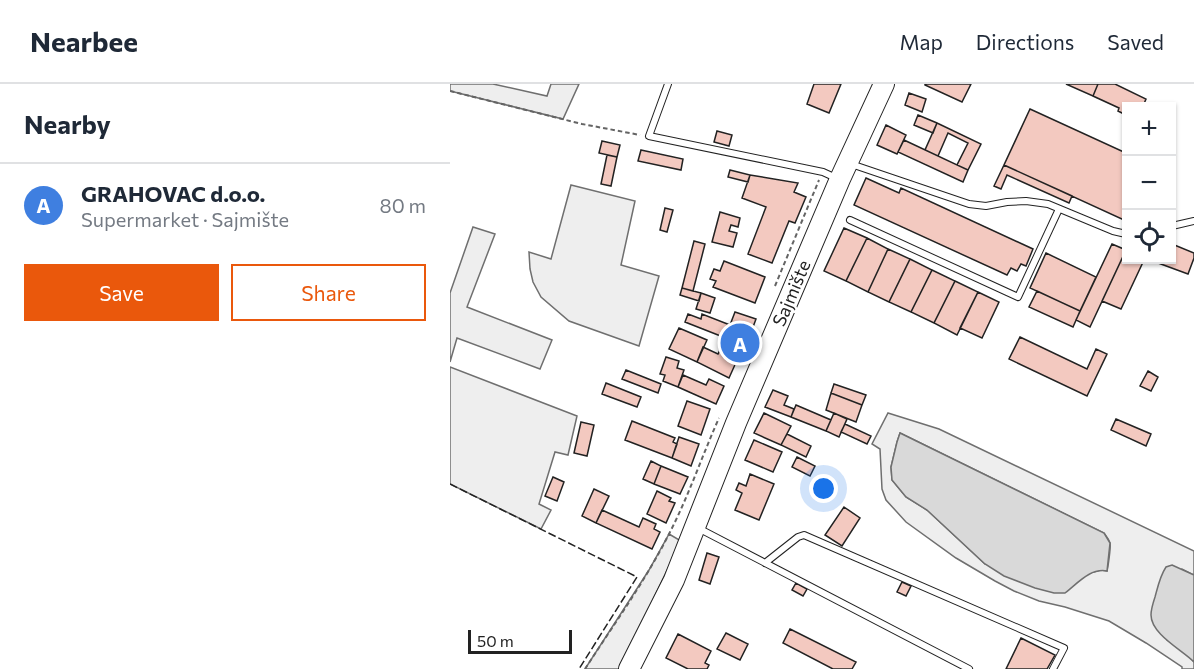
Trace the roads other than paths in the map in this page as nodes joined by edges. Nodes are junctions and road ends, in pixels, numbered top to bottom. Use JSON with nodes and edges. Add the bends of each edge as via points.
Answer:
{"nodes":[{"id":1,"x":668,"y":84,"type":"edge"},
{"id":2,"x":884,"y":84,"type":"edge"},
{"id":3,"x":837,"y":171,"type":"junction"},
{"id":4,"x":1059,"y":209,"type":"junction"},
{"id":5,"x":850,"y":220,"type":"dead end"},
{"id":6,"x":1194,"y":221,"type":"edge"},
{"id":7,"x":1176,"y":225,"type":"edge"},
{"id":8,"x":1122,"y":233,"type":"edge"},
{"id":9,"x":695,"y":526,"type":"junction"},
{"id":10,"x":765,"y":563,"type":"junction"},
{"id":11,"x":629,"y":669,"type":"edge"},
{"id":12,"x":969,"y":669,"type":"edge"},
{"id":13,"x":1053,"y":669,"type":"edge"}],
"edges":[{"from":1,"to":3,"type":"lane","via":[[649,136]]},
{"from":2,"to":3,"type":"main road","name":"Sajmište"},
{"from":3,"to":4,"type":"lane","via":[[969,204],[1026,201]]},
{"from":3,"to":9,"type":"main road","name":"Sajmište"},
{"from":4,"to":5,"type":"lane","via":[[1018,297]]},
{"from":4,"to":8,"type":"lane"},
{"from":6,"to":7,"type":"lane"},
{"from":9,"to":10,"type":"lane"},
{"from":9,"to":11,"type":"main road","name":"Sajmište","via":[[674,580]]},
{"from":10,"to":12,"type":"lane"},
{"from":10,"to":13,"type":"lane","via":[[804,535],[1064,648]]}]}
